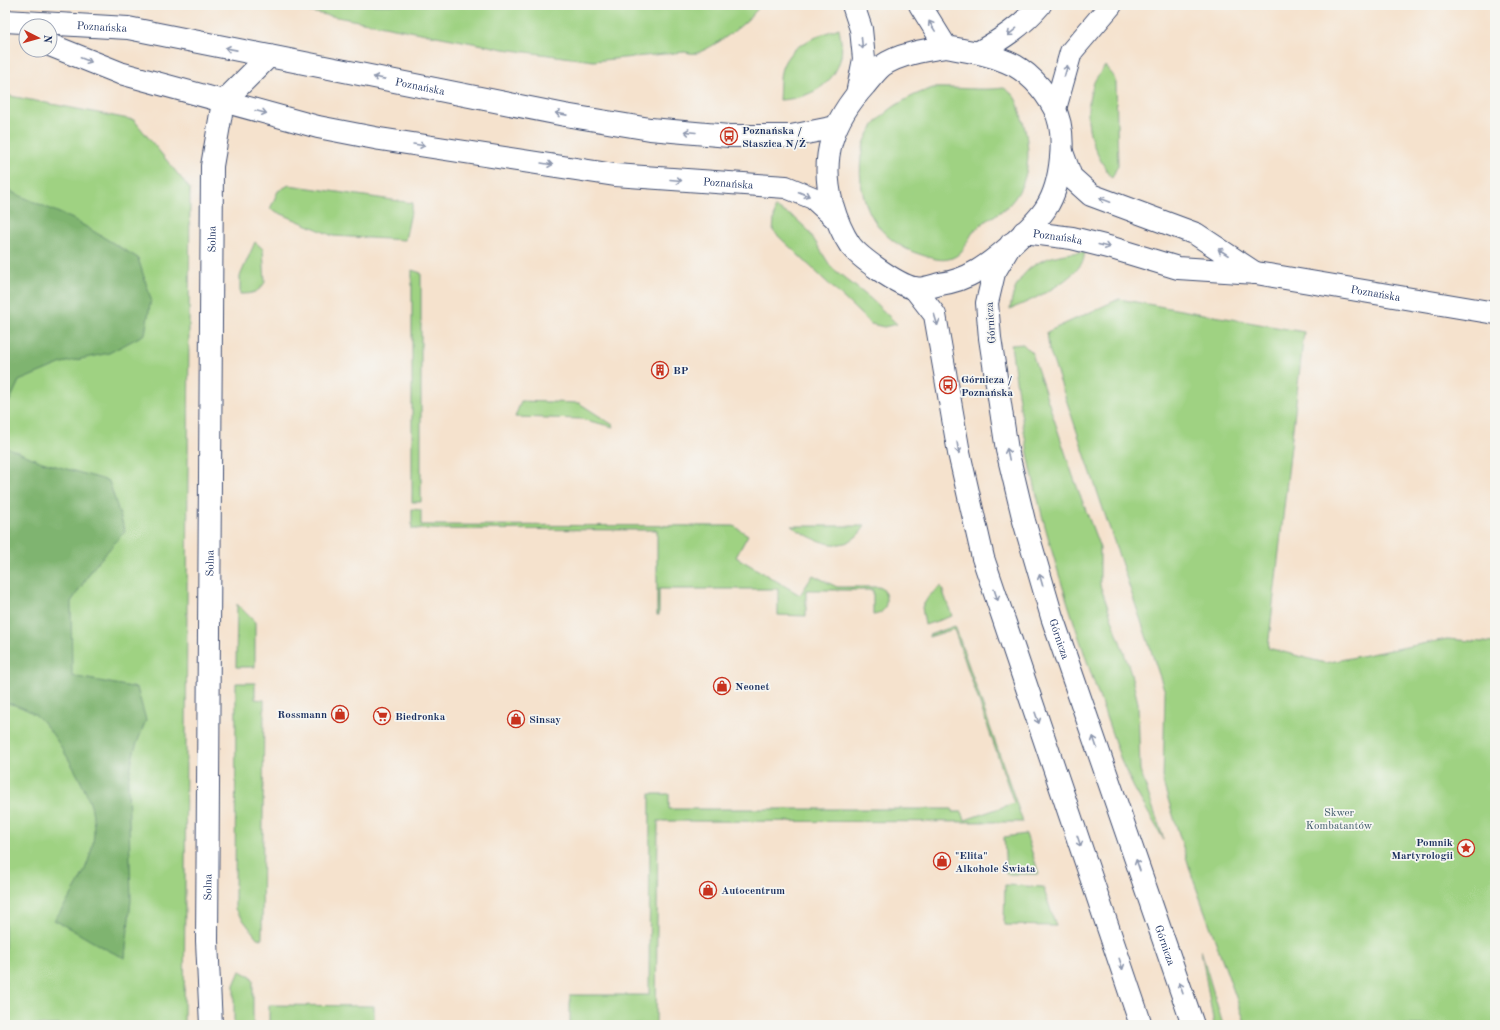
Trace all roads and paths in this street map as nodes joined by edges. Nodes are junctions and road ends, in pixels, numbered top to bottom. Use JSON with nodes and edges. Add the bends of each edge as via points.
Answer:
{"nodes":[{"id":1,"x":853,"y":5,"type":"edge"},
{"id":2,"x":920,"y":5,"type":"edge"},
{"id":3,"x":1040,"y":5,"type":"edge"},
{"id":4,"x":1112,"y":5,"type":"edge"},
{"id":5,"x":5,"y":20,"type":"edge"},
{"id":6,"x":5,"y":28,"type":"edge"},
{"id":7,"x":18,"y":33,"type":"edge"},
{"id":8,"x":946,"y":47,"type":"junction"},
{"id":9,"x":58,"y":48,"type":"edge"},
{"id":10,"x":979,"y":52,"type":"junction"},
{"id":11,"x":269,"y":56,"type":"junction"},
{"id":12,"x":857,"y":94,"type":"junction"},
{"id":13,"x":223,"y":102,"type":"junction"},
{"id":14,"x":1055,"y":109,"type":"junction"},
{"id":15,"x":836,"y":127,"type":"junction"},
{"id":16,"x":1061,"y":150,"type":"junction"},
{"id":17,"x":836,"y":219,"type":"junction"},
{"id":18,"x":1018,"y":238,"type":"junction"},
{"id":19,"x":1256,"y":273,"type":"junction"},
{"id":20,"x":914,"y":288,"type":"junction"},
{"id":21,"x":1495,"y":313,"type":"edge"},
{"id":22,"x":211,"y":1025,"type":"edge"},
{"id":23,"x":1141,"y":1025,"type":"edge"},
{"id":24,"x":1193,"y":1025,"type":"edge"}],
"edges":[{"from":1,"to":12,"type":"street","one_way":true,"via":[[861,29],[864,59]]},
{"from":8,"to":2,"type":"street","one_way":true},
{"from":3,"to":10,"type":"street","one_way":true,"via":[[1005,38]]},
{"from":14,"to":4,"type":"street","one_way":true,"via":[[1071,52]]},
{"from":11,"to":5,"type":"street","name":"Poznańska","one_way":true,"via":[[128,28]]},
{"from":6,"to":7,"type":"street"},
{"from":8,"to":10,"type":"street"},
{"from":8,"to":12,"type":"street","via":[[916,52],[883,66]]},
{"from":9,"to":13,"type":"street","name":"Poznańska","one_way":true,"via":[[120,73]]},
{"from":10,"to":14,"type":"street","via":[[1009,62],[1035,81]]},
{"from":11,"to":13,"type":"street"},
{"from":15,"to":11,"type":"street","name":"Poznańska","one_way":true,"via":[[791,136],[728,136],[650,129],[565,115]]},
{"from":12,"to":15,"type":"street","via":[[844,110]]},
{"from":13,"to":17,"type":"street","name":"Poznańska","one_way":true,"via":[[318,127],[380,139],[615,175],[786,187],[813,198]]},
{"from":13,"to":22,"type":"street","name":"Solna","via":[[212,166],[207,941]]},
{"from":14,"to":16,"type":"street"},
{"from":15,"to":17,"type":"street","via":[[827,156],[827,184]]},
{"from":16,"to":18,"type":"street","via":[[1058,179],[1046,208]]},
{"from":19,"to":16,"type":"street","name":"Poznańska","one_way":true,"via":[[1196,234],[1091,195],[1071,177]]},
{"from":17,"to":20,"type":"street","via":[[850,244],[867,261],[887,275]]},
{"from":18,"to":19,"type":"street","name":"Poznańska","one_way":true,"via":[[1072,238],[1178,268]]},
{"from":18,"to":20,"type":"street","via":[[984,268],[951,283]]},
{"from":24,"to":18,"type":"street","name":"Górnicza","one_way":true,"via":[[1052,617],[1024,521],[1007,450],[987,303],[994,273]]},
{"from":19,"to":21,"type":"street","name":"Poznańska"},
{"from":20,"to":23,"type":"street","one_way":true,"via":[[935,315],[959,453],[983,558]]}]}
